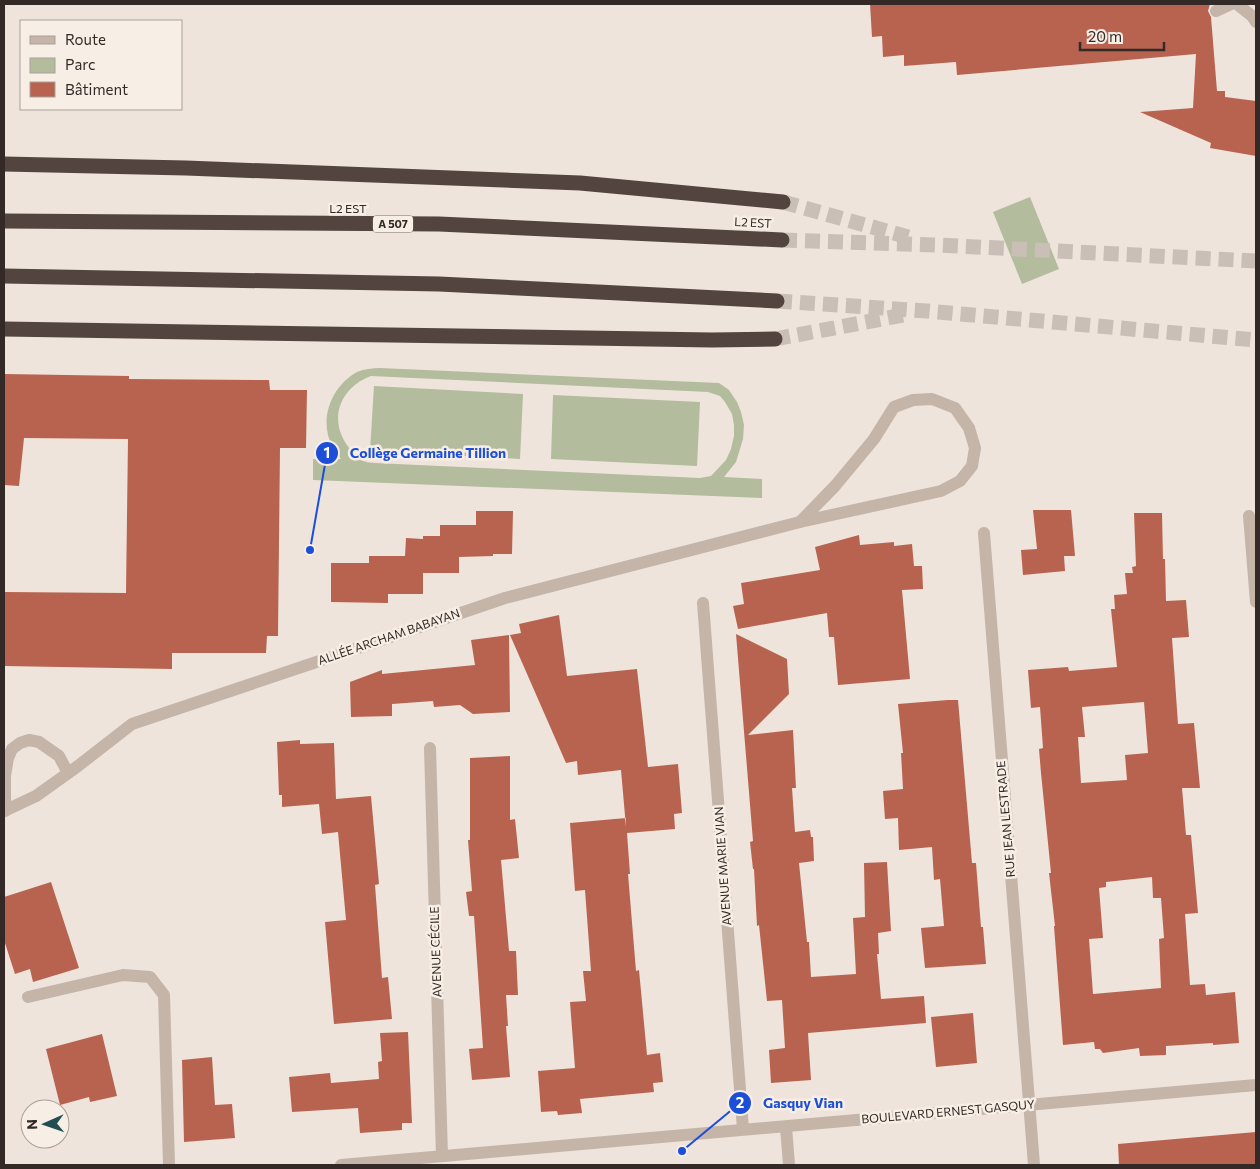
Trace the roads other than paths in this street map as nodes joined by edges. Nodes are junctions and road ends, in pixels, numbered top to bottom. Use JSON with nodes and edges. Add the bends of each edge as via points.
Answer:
{"nodes":[{"id":1,"x":1231,"y":4,"type":"edge"},
{"id":2,"x":1238,"y":4,"type":"edge"},
{"id":3,"x":1216,"y":11,"type":"dead end"},
{"id":4,"x":1256,"y":22,"type":"edge"},
{"id":5,"x":4,"y":164,"type":"edge"},
{"id":6,"x":783,"y":202,"type":"tunnel mouth"},
{"id":7,"x":4,"y":221,"type":"edge"},
{"id":8,"x":782,"y":240,"type":"tunnel mouth"},
{"id":9,"x":4,"y":276,"type":"edge"},
{"id":10,"x":777,"y":301,"type":"tunnel mouth"},
{"id":11,"x":4,"y":330,"type":"edge"},
{"id":12,"x":775,"y":338,"type":"tunnel mouth"},
{"id":13,"x":1249,"y":516,"type":"dead end"},
{"id":14,"x":800,"y":522,"type":"junction"},
{"id":15,"x":984,"y":533,"type":"dead end"},
{"id":16,"x":1256,"y":602,"type":"edge"},
{"id":17,"x":703,"y":603,"type":"dead end"},
{"id":18,"x":430,"y":748,"type":"dead end"},
{"id":19,"x":68,"y":773,"type":"junction"},
{"id":20,"x":4,"y":811,"type":"edge"},
{"id":21,"x":28,"y":997,"type":"dead end"},
{"id":22,"x":1256,"y":1085,"type":"edge"},
{"id":23,"x":1029,"y":1105,"type":"junction"},
{"id":24,"x":786,"y":1127,"type":"junction"},
{"id":25,"x":743,"y":1129,"type":"junction"},
{"id":26,"x":442,"y":1156,"type":"junction"},
{"id":27,"x":169,"y":1165,"type":"edge"},
{"id":28,"x":347,"y":1165,"type":"edge"},
{"id":29,"x":789,"y":1165,"type":"edge"},
{"id":30,"x":1034,"y":1165,"type":"edge"}],
"edges":[{"from":1,"to":3,"type":"street"},
{"from":2,"to":4,"type":"street"},
{"from":5,"to":6,"type":"highway","via":[[580,183]]},
{"from":7,"to":8,"type":"highway","name":"L2 EST","number":"A 507","via":[[439,224]]},
{"from":9,"to":10,"type":"highway","via":[[439,284]]},
{"from":11,"to":12,"type":"highway","via":[[712,340]]},
{"from":13,"to":16,"type":"street"},
{"from":14,"to":14,"type":"street","name":"ALLÉE ARCHAM BABAYAN","via":[[941,491],[960,482],[972,466],[974,457],[975,448],[969,428],[955,408],[932,399],[913,400],[894,407],[869,446]]},
{"from":14,"to":19,"type":"street","name":"ALLÉE ARCHAM BABAYAN","via":[[505,598],[132,724]]},
{"from":15,"to":23,"type":"street","name":"RUE JEAN LESTRADE"},
{"from":17,"to":25,"type":"street","name":"AVENUE MARIE VIAN"},
{"from":18,"to":26,"type":"street","name":"AVENUE CÉCILE"},
{"from":19,"to":20,"type":"street","name":"ALLÉE ARCHAM BABAYAN","via":[[36,796]]},
{"from":19,"to":20,"type":"street","via":[[59,756],[39,742],[29,740],[20,743],[8,758]]},
{"from":21,"to":27,"type":"street","via":[[123,975],[150,977],[164,995]]},
{"from":22,"to":23,"type":"street","name":"BOULEVARD ERNEST GASQUY"},
{"from":23,"to":24,"type":"street","name":"BOULEVARD ERNEST GASQUY"},
{"from":23,"to":30,"type":"street","name":"RUE JEAN LESTRADE"},
{"from":24,"to":25,"type":"street","name":"BOULEVARD ERNEST GASQUY"},
{"from":24,"to":29,"type":"street"},
{"from":25,"to":26,"type":"street","name":"BOULEVARD ERNEST GASQUY"},
{"from":26,"to":28,"type":"street","name":"BOULEVARD ERNEST GASQUY"}]}
